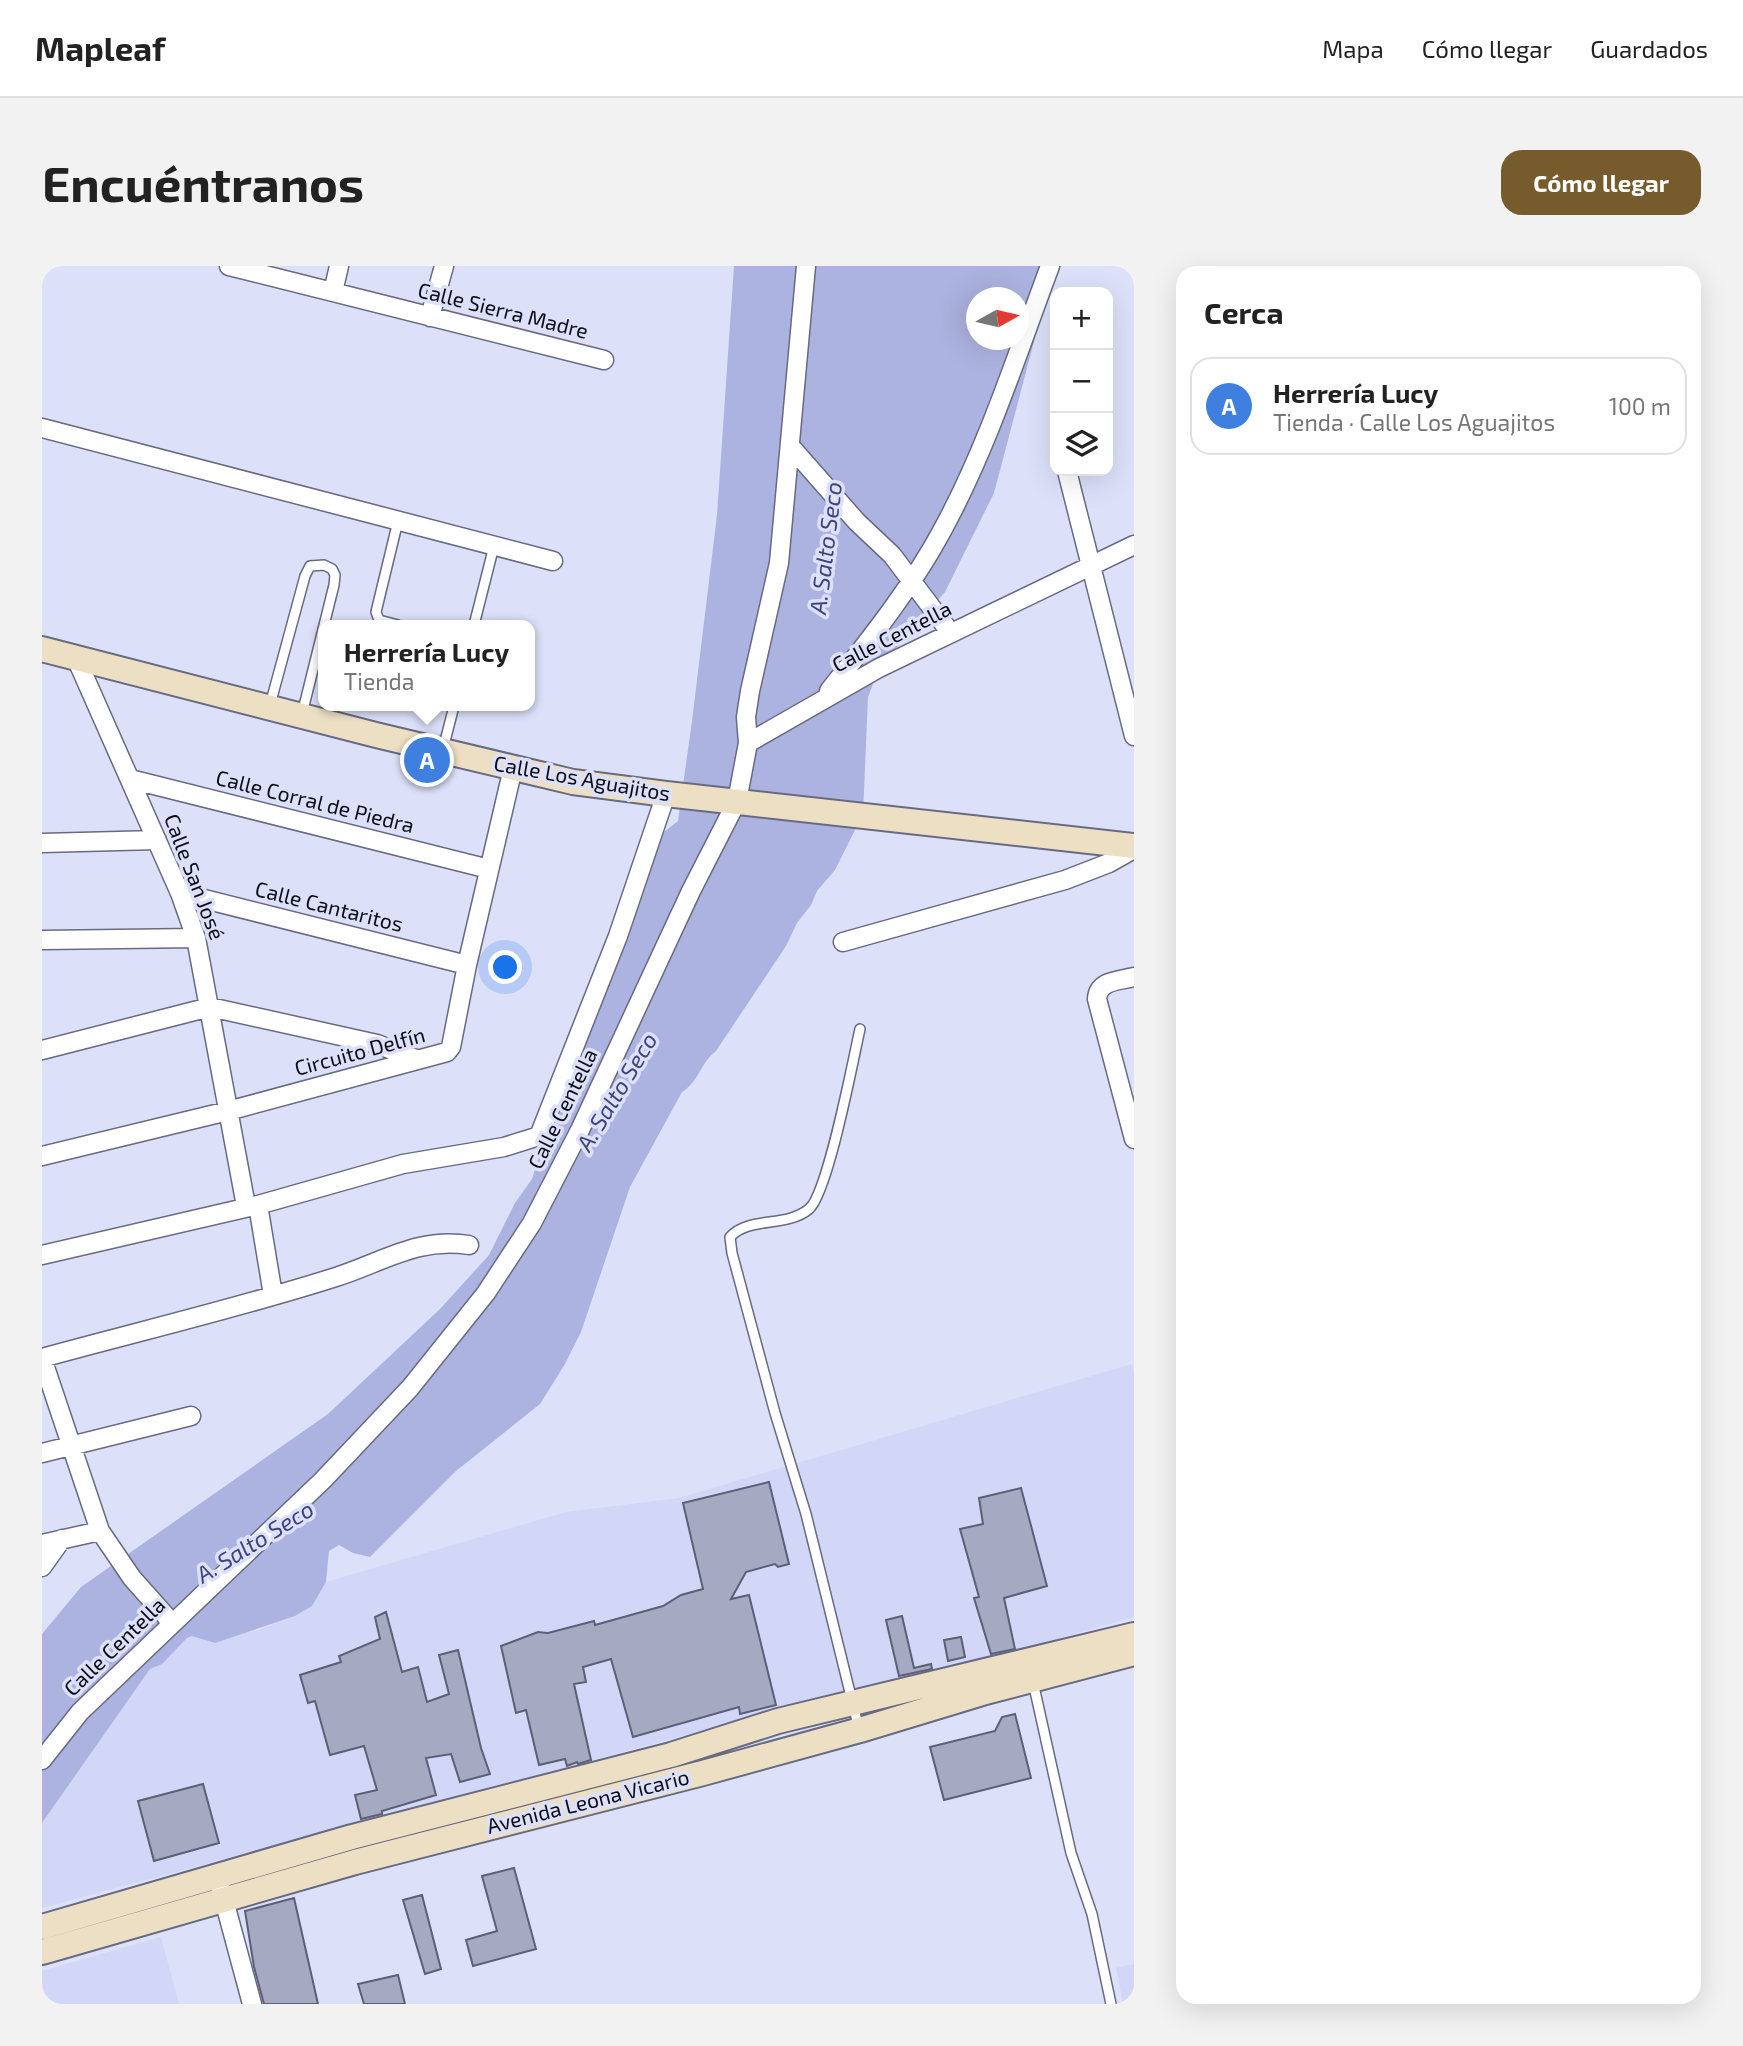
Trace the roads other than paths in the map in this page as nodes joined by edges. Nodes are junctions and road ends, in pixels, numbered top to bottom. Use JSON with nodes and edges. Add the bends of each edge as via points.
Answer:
{"nodes":[{"id":1,"x":229,"y":266,"type":"edge"},
{"id":2,"x":339,"y":266,"type":"edge"},
{"id":3,"x":444,"y":266,"type":"edge"},
{"id":4,"x":806,"y":266,"type":"edge"},
{"id":5,"x":1050,"y":266,"type":"edge"},
{"id":6,"x":333,"y":292,"type":"junction"},
{"id":7,"x":430,"y":317,"type":"junction"},
{"id":8,"x":604,"y":360,"type":"dead end"},
{"id":9,"x":42,"y":428,"type":"edge"},
{"id":10,"x":792,"y":447,"type":"junction"},
{"id":11,"x":1068,"y":476,"type":"edge"},
{"id":12,"x":398,"y":521,"type":"junction"},
{"id":13,"x":494,"y":545,"type":"junction"},
{"id":14,"x":1134,"y":545,"type":"edge"},
{"id":15,"x":553,"y":561,"type":"dead end"},
{"id":16,"x":1092,"y":566,"type":"junction"},
{"id":17,"x":912,"y":580,"type":"junction"},
{"id":18,"x":324,"y":620,"type":"edge"},
{"id":19,"x":379,"y":620,"type":"edge"},
{"id":20,"x":475,"y":620,"type":"edge"},
{"id":21,"x":950,"y":632,"type":"junction"},
{"id":22,"x":318,"y":646,"type":"edge"},
{"id":23,"x":42,"y":649,"type":"edge"},
{"id":24,"x":76,"y":658,"type":"junction"},
{"id":25,"x":823,"y":699,"type":"junction"},
{"id":26,"x":269,"y":708,"type":"junction"},
{"id":27,"x":453,"y":711,"type":"edge"},
{"id":28,"x":301,"y":716,"type":"junction"},
{"id":29,"x":1134,"y":736,"type":"edge"},
{"id":30,"x":748,"y":743,"type":"junction"},
{"id":31,"x":442,"y":751,"type":"junction"},
{"id":32,"x":513,"y":768,"type":"junction"},
{"id":33,"x":130,"y":779,"type":"junction"},
{"id":34,"x":666,"y":794,"type":"junction"},
{"id":35,"x":737,"y":801,"type":"junction"},
{"id":36,"x":157,"y":840,"type":"junction"},
{"id":37,"x":42,"y":843,"type":"edge"},
{"id":38,"x":1134,"y":847,"type":"edge"},
{"id":39,"x":489,"y":869,"type":"junction"},
{"id":40,"x":180,"y":893,"type":"junction"},
{"id":41,"x":196,"y":938,"type":"junction"},
{"id":42,"x":42,"y":940,"type":"edge"},
{"id":43,"x":843,"y":942,"type":"dead end"},
{"id":44,"x":467,"y":965,"type":"junction"},
{"id":45,"x":1134,"y":978,"type":"edge"},
{"id":46,"x":210,"y":1007,"type":"junction"},
{"id":47,"x":860,"y":1029,"type":"dead end"},
{"id":48,"x":42,"y":1051,"type":"edge"},
{"id":49,"x":418,"y":1060,"type":"junction"},
{"id":50,"x":1128,"y":1089,"type":"edge"},
{"id":51,"x":228,"y":1111,"type":"junction"},
{"id":52,"x":1134,"y":1139,"type":"edge"},
{"id":53,"x":42,"y":1156,"type":"edge"},
{"id":54,"x":252,"y":1205,"type":"junction"},
{"id":55,"x":469,"y":1245,"type":"dead end"},
{"id":56,"x":42,"y":1255,"type":"edge"},
{"id":57,"x":273,"y":1295,"type":"junction"},
{"id":58,"x":42,"y":1358,"type":"edge"},
{"id":59,"x":191,"y":1416,"type":"dead end"},
{"id":60,"x":70,"y":1448,"type":"junction"},
{"id":61,"x":42,"y":1453,"type":"edge"},
{"id":62,"x":100,"y":1531,"type":"junction"},
{"id":63,"x":62,"y":1539,"type":"junction"},
{"id":64,"x":42,"y":1544,"type":"edge"},
{"id":65,"x":42,"y":1567,"type":"edge"},
{"id":66,"x":172,"y":1623,"type":"junction"},
{"id":67,"x":1134,"y":1635,"type":"edge"},
{"id":68,"x":1134,"y":1653,"type":"edge"},
{"id":69,"x":1033,"y":1680,"type":"junction"},
{"id":70,"x":853,"y":1702,"type":"junction"},
{"id":71,"x":860,"y":1730,"type":"junction"},
{"id":72,"x":42,"y":1760,"type":"edge"},
{"id":73,"x":221,"y":1889,"type":"junction"},
{"id":74,"x":42,"y":1927,"type":"edge"},
{"id":75,"x":42,"y":1952,"type":"edge"},
{"id":76,"x":252,"y":2004,"type":"edge"},
{"id":77,"x":1111,"y":2004,"type":"edge"}],
"edges":[{"from":1,"to":6,"type":"street","name":"Calle Sierra Madre"},
{"from":2,"to":6,"type":"street"},
{"from":3,"to":7,"type":"street"},
{"from":4,"to":10,"type":"street"},
{"from":5,"to":17,"type":"street","via":[[967,479]]},
{"from":6,"to":7,"type":"street","name":"Calle Sierra Madre"},
{"from":7,"to":8,"type":"street","name":"Calle Sierra Madre"},
{"from":9,"to":12,"type":"street"},
{"from":10,"to":17,"type":"street"},
{"from":10,"to":30,"type":"street","via":[[779,563],[750,691]]},
{"from":11,"to":16,"type":"street"},
{"from":12,"to":13,"type":"street"},
{"from":12,"to":19,"type":"lane","via":[[376,612]]},
{"from":13,"to":15,"type":"street"},
{"from":13,"to":20,"type":"lane"},
{"from":14,"to":16,"type":"street","name":"Calle Centella"},
{"from":16,"to":21,"type":"street","name":"Calle Centella"},
{"from":16,"to":29,"type":"street"},
{"from":17,"to":21,"type":"street"},
{"from":17,"to":25,"type":"street"},
{"from":18,"to":26,"type":"lane","via":[[335,575],[324,565],[310,566]]},
{"from":21,"to":25,"type":"street","name":"Calle Centella"},
{"from":22,"to":28,"type":"lane"},
{"from":23,"to":24,"type":"street","name":"Calle Los Aguajitos"},
{"from":24,"to":26,"type":"street","name":"Calle Los Aguajitos"},
{"from":24,"to":33,"type":"street","name":"Calle San José"},
{"from":25,"to":30,"type":"street","name":"Calle Centella"},
{"from":26,"to":28,"type":"street","name":"Calle Los Aguajitos"},
{"from":27,"to":31,"type":"lane"},
{"from":28,"to":31,"type":"street","name":"Calle Los Aguajitos"},
{"from":30,"to":35,"type":"street","name":"Calle Centella"},
{"from":31,"to":32,"type":"street","name":"Calle Los Aguajitos"},
{"from":32,"to":34,"type":"street","name":"Calle Los Aguajitos","via":[[573,782]]},
{"from":32,"to":39,"type":"street","name":"Circuito Delfín"},
{"from":33,"to":36,"type":"street","name":"Calle San José"},
{"from":33,"to":39,"type":"street","name":"Calle Corral de Piedra"},
{"from":34,"to":35,"type":"street","name":"Calle Los Aguajitos"},
{"from":34,"to":54,"type":"street","via":[[618,936],[539,1136],[504,1147],[403,1164]]},
{"from":35,"to":38,"type":"street","name":"Calle Los Aguajitos"},
{"from":35,"to":66,"type":"street","name":"Calle Centella","via":[[574,1142],[532,1223],[485,1293],[410,1388],[323,1480]]},
{"from":36,"to":37,"type":"street"},
{"from":36,"to":40,"type":"street","name":"Calle San José"},
{"from":38,"to":43,"type":"street","via":[[1109,863],[1065,880]]},
{"from":39,"to":44,"type":"street","name":"Circuito Delfín"},
{"from":40,"to":41,"type":"street","name":"Calle San José"},
{"from":40,"to":44,"type":"street","name":"Calle Cantaritos"},
{"from":41,"to":42,"type":"street"},
{"from":41,"to":46,"type":"street","name":"Calle San José"},
{"from":44,"to":49,"type":"street","name":"Circuito Delfín","via":[[451,1047]]},
{"from":45,"to":50,"type":"street","via":[[1097,990]]},
{"from":46,"to":48,"type":"street"},
{"from":46,"to":49,"type":"street","via":[[377,1044]]},
{"from":46,"to":51,"type":"street","name":"Calle San José"},
{"from":47,"to":70,"type":"lane","via":[[819,1193],[809,1209],[783,1221],[738,1228],[730,1237]]},
{"from":49,"to":51,"type":"street","name":"Circuito Delfín"},
{"from":50,"to":52,"type":"street"},
{"from":51,"to":53,"type":"street","name":"Circuito Delfín"},
{"from":51,"to":54,"type":"street","name":"Calle San José"},
{"from":54,"to":56,"type":"street"},
{"from":54,"to":57,"type":"street","name":"Calle San José"},
{"from":55,"to":57,"type":"street","via":[[427,1244]]},
{"from":57,"to":58,"type":"street"},
{"from":58,"to":60,"type":"street"},
{"from":59,"to":60,"type":"street"},
{"from":60,"to":61,"type":"street"},
{"from":60,"to":62,"type":"street"},
{"from":62,"to":63,"type":"street"},
{"from":62,"to":66,"type":"street","via":[[132,1578]]},
{"from":63,"to":64,"type":"street"},
{"from":63,"to":65,"type":"street"},
{"from":66,"to":72,"type":"street","name":"Calle Centella","via":[[80,1712]]},
{"from":67,"to":70,"type":"street","name":"Avenida Leona Vicario"},
{"from":68,"to":69,"type":"street","name":"Avenida Leona Vicario"},
{"from":69,"to":71,"type":"street","name":"Avenida Leona Vicario"},
{"from":69,"to":77,"type":"lane","via":[[1068,1841],[1092,1914]]},
{"from":70,"to":71,"type":"lane"},
{"from":70,"to":73,"type":"street","name":"Avenida Leona Vicario","via":[[671,1755],[352,1837]]},
{"from":71,"to":73,"type":"street","name":"Avenida Leona Vicario","via":[[380,1856]]},
{"from":73,"to":74,"type":"street","name":"Avenida Leona Vicario"},
{"from":73,"to":75,"type":"street","name":"Avenida Leona Vicario"},
{"from":73,"to":76,"type":"street"}]}
